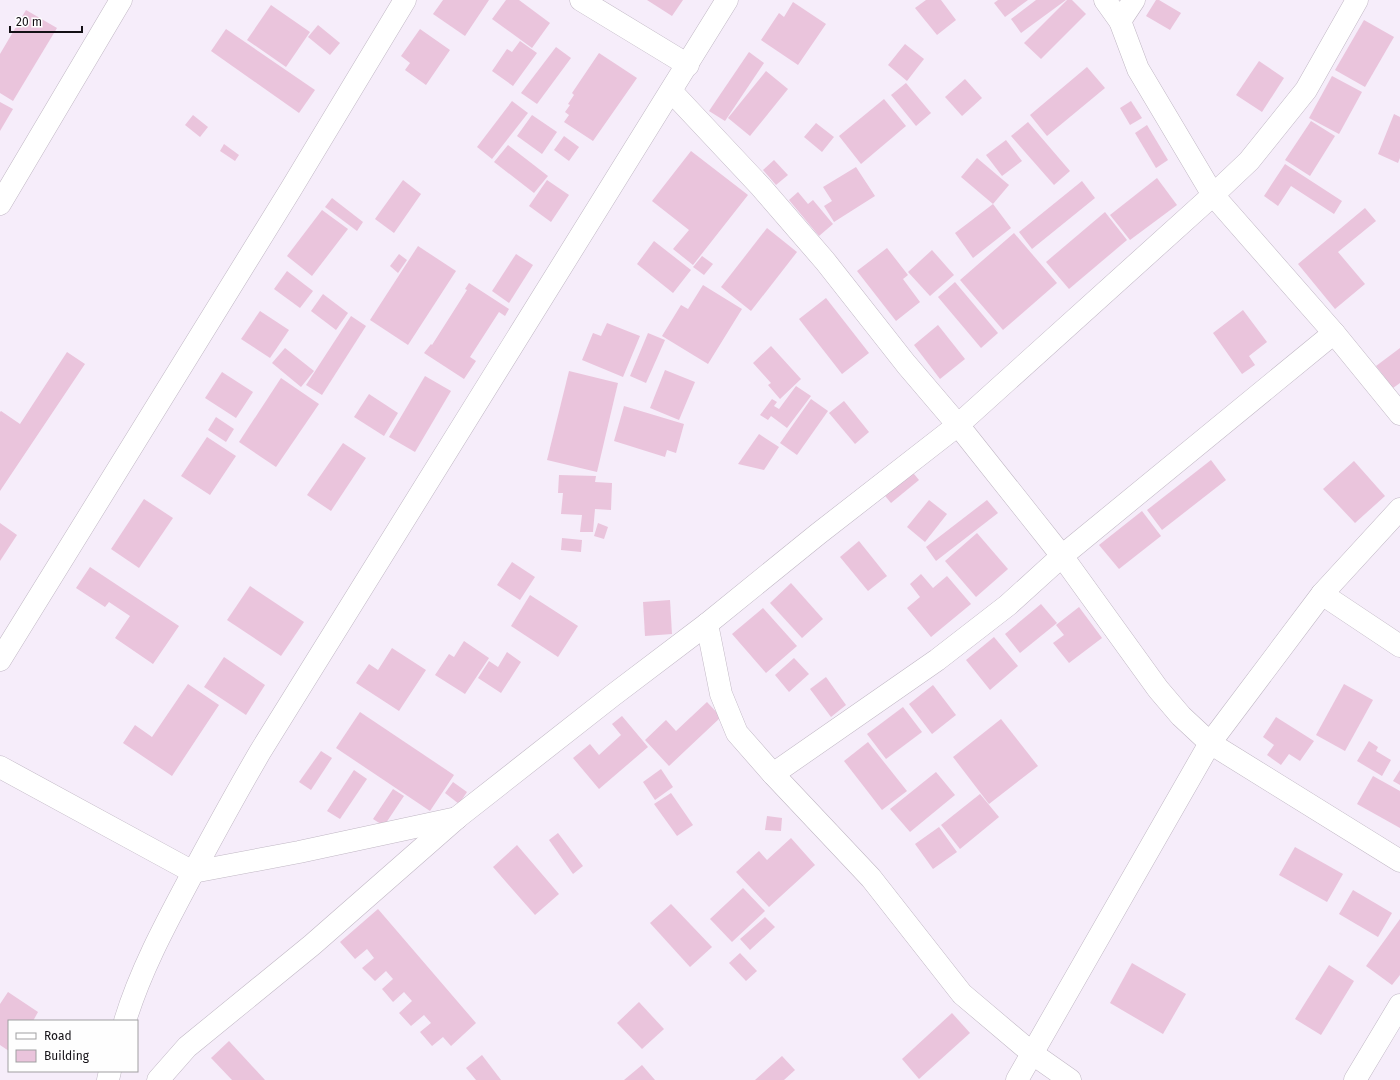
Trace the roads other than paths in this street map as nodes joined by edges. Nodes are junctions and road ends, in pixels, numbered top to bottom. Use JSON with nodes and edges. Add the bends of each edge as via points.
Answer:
{"nodes":[{"id":1,"x":121,"y":0,"type":"edge"},
{"id":2,"x":405,"y":0,"type":"edge"},
{"id":3,"x":581,"y":0,"type":"edge"},
{"id":4,"x":727,"y":0,"type":"edge"},
{"id":5,"x":1105,"y":0,"type":"edge"},
{"id":6,"x":1134,"y":0,"type":"edge"},
{"id":7,"x":1357,"y":0,"type":"edge"},
{"id":8,"x":1120,"y":21,"type":"junction"},
{"id":9,"x":688,"y":65,"type":"junction"},
{"id":10,"x":671,"y":91,"type":"junction"},
{"id":11,"x":1213,"y":195,"type":"junction"},
{"id":12,"x":0,"y":204,"type":"edge"},
{"id":13,"x":1334,"y":333,"type":"junction"},
{"id":14,"x":1400,"y":414,"type":"edge"},
{"id":15,"x":958,"y":425,"type":"junction"},
{"id":16,"x":1400,"y":509,"type":"edge"},
{"id":17,"x":1062,"y":556,"type":"junction"},
{"id":18,"x":1322,"y":594,"type":"junction"},
{"id":19,"x":708,"y":624,"type":"junction"},
{"id":20,"x":1400,"y":646,"type":"edge"},
{"id":21,"x":0,"y":660,"type":"edge"},
{"id":22,"x":1210,"y":743,"type":"junction"},
{"id":23,"x":0,"y":767,"type":"edge"},
{"id":24,"x":773,"y":774,"type":"junction"},
{"id":25,"x":458,"y":818,"type":"junction"},
{"id":26,"x":1400,"y":861,"type":"edge"},
{"id":27,"x":193,"y":872,"type":"junction"},
{"id":28,"x":1400,"y":1005,"type":"edge"},
{"id":29,"x":125,"y":1020,"type":"edge"},
{"id":30,"x":1032,"y":1054,"type":"junction"},
{"id":31,"x":158,"y":1080,"type":"edge"},
{"id":32,"x":1017,"y":1080,"type":"edge"},
{"id":33,"x":1070,"y":1080,"type":"edge"},
{"id":34,"x":1354,"y":1080,"type":"edge"}],
"edges":[{"from":1,"to":12,"type":"street"},
{"from":2,"to":21,"type":"street"},
{"from":3,"to":9,"type":"street"},
{"from":4,"to":9,"type":"street"},
{"from":5,"to":8,"type":"street"},
{"from":6,"to":8,"type":"street"},
{"from":7,"to":11,"type":"street","via":[[1306,90],[1249,161]]},
{"from":8,"to":11,"type":"street","via":[[1138,69]]},
{"from":9,"to":10,"type":"street"},
{"from":10,"to":15,"type":"street","via":[[761,187],[825,261]]},
{"from":10,"to":27,"type":"street","via":[[260,752]]},
{"from":11,"to":13,"type":"street"},
{"from":11,"to":15,"type":"street"},
{"from":13,"to":14,"type":"street"},
{"from":13,"to":17,"type":"street"},
{"from":15,"to":17,"type":"street"},
{"from":15,"to":19,"type":"street"},
{"from":16,"to":18,"type":"street"},
{"from":17,"to":22,"type":"street","via":[[1158,689],[1181,716]]},
{"from":17,"to":24,"type":"street","via":[[1008,604],[938,660]]},
{"from":18,"to":20,"type":"street"},
{"from":18,"to":22,"type":"street"},
{"from":19,"to":24,"type":"street","via":[[721,694],[737,733]]},
{"from":19,"to":25,"type":"street"},
{"from":22,"to":26,"type":"street"},
{"from":22,"to":30,"type":"street"},
{"from":23,"to":27,"type":"street"},
{"from":24,"to":30,"type":"street","via":[[870,878],[962,994]]},
{"from":25,"to":27,"type":"street"},
{"from":25,"to":31,"type":"street","via":[[312,945],[187,1047]]},
{"from":27,"to":29,"type":"street","via":[[160,934]]},
{"from":28,"to":34,"type":"street"},
{"from":30,"to":32,"type":"street"},
{"from":30,"to":33,"type":"street"}]}
